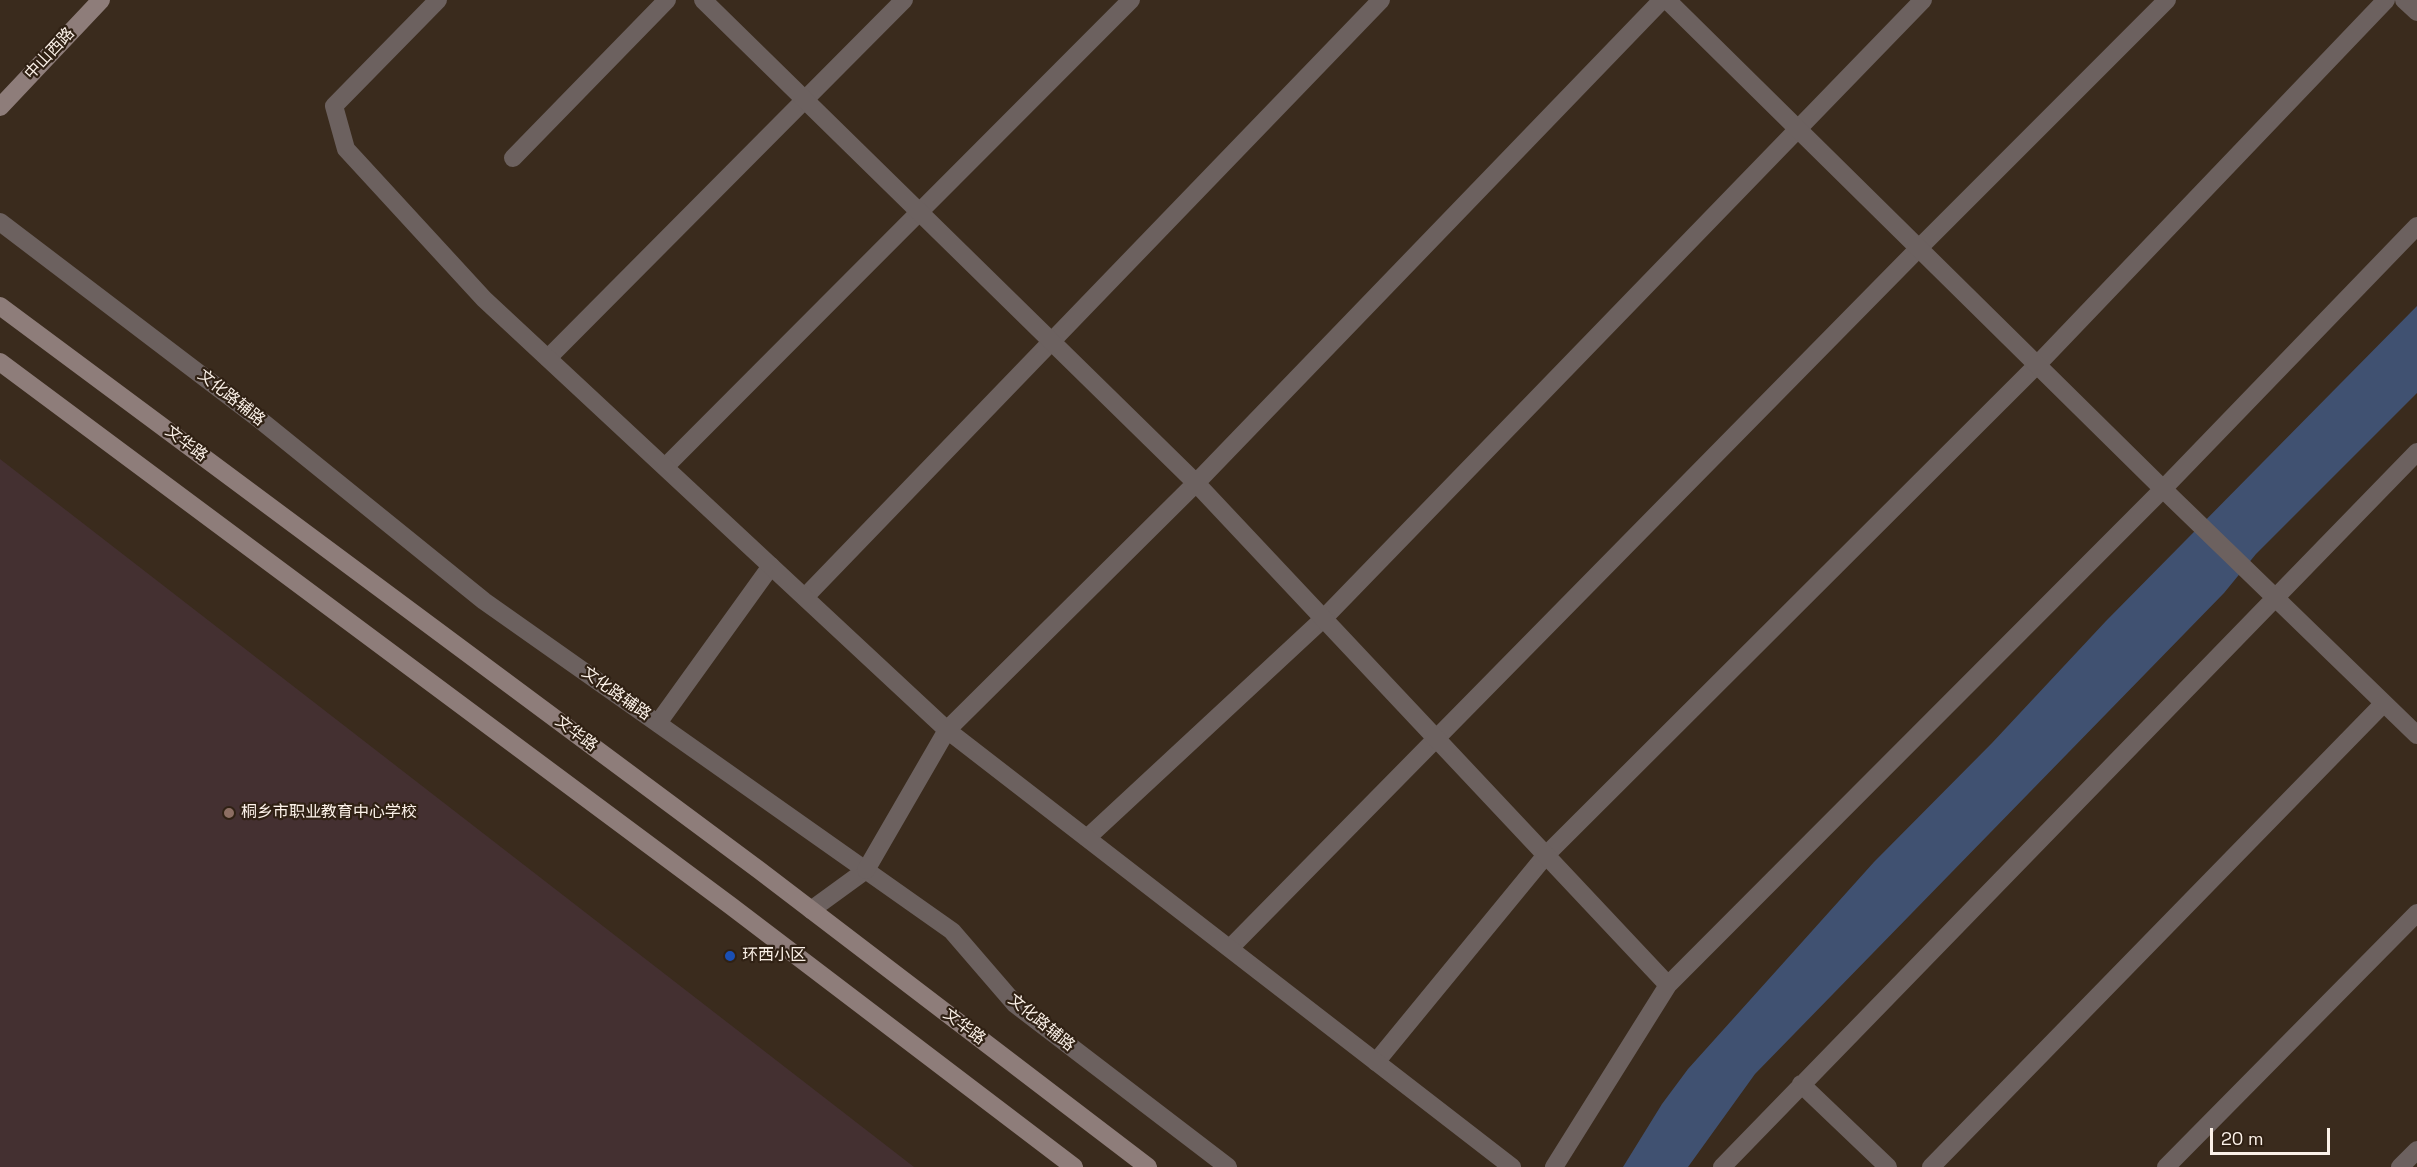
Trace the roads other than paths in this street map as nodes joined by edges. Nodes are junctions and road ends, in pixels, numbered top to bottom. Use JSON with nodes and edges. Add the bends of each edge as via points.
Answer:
{"nodes":[{"id":1,"x":101,"y":0,"type":"edge"},
{"id":2,"x":438,"y":0,"type":"edge"},
{"id":3,"x":667,"y":0,"type":"edge"},
{"id":4,"x":704,"y":0,"type":"edge"},
{"id":5,"x":904,"y":0,"type":"edge"},
{"id":6,"x":1131,"y":0,"type":"edge"},
{"id":7,"x":1381,"y":0,"type":"edge"},
{"id":8,"x":1662,"y":0,"type":"edge"},
{"id":9,"x":1667,"y":0,"type":"edge"},
{"id":10,"x":1923,"y":0,"type":"edge"},
{"id":11,"x":2167,"y":0,"type":"edge"},
{"id":12,"x":2386,"y":0,"type":"edge"},
{"id":13,"x":2404,"y":0,"type":"edge"},
{"id":14,"x":2417,"y":12,"type":"edge"},
{"id":15,"x":805,"y":100,"type":"junction"},
{"id":16,"x":0,"y":107,"type":"edge"},
{"id":17,"x":1798,"y":129,"type":"junction"},
{"id":18,"x":513,"y":158,"type":"dead end"},
{"id":19,"x":920,"y":212,"type":"junction"},
{"id":20,"x":0,"y":222,"type":"edge"},
{"id":21,"x":2417,"y":226,"type":"edge"},
{"id":22,"x":1919,"y":248,"type":"junction"},
{"id":23,"x":0,"y":306,"type":"edge"},
{"id":24,"x":1052,"y":341,"type":"junction"},
{"id":25,"x":548,"y":358,"type":"junction"},
{"id":26,"x":0,"y":362,"type":"edge"},
{"id":27,"x":2037,"y":365,"type":"junction"},
{"id":28,"x":2417,"y":452,"type":"edge"},
{"id":29,"x":665,"y":467,"type":"junction"},
{"id":30,"x":1196,"y":483,"type":"junction"},
{"id":31,"x":2163,"y":489,"type":"junction"},
{"id":32,"x":771,"y":566,"type":"junction"},
{"id":33,"x":805,"y":597,"type":"junction"},
{"id":34,"x":2276,"y":599,"type":"junction"},
{"id":35,"x":1323,"y":619,"type":"junction"},
{"id":36,"x":2384,"y":703,"type":"junction"},
{"id":37,"x":658,"y":723,"type":"junction"},
{"id":38,"x":948,"y":730,"type":"junction"},
{"id":39,"x":2417,"y":735,"type":"edge"},
{"id":40,"x":1436,"y":739,"type":"junction"},
{"id":41,"x":1087,"y":838,"type":"junction"},
{"id":42,"x":1546,"y":855,"type":"junction"},
{"id":43,"x":866,"y":870,"type":"junction"},
{"id":44,"x":811,"y":910,"type":"junction"},
{"id":45,"x":2417,"y":913,"type":"edge"},
{"id":46,"x":1230,"y":948,"type":"junction"},
{"id":47,"x":1668,"y":985,"type":"junction"},
{"id":48,"x":1376,"y":1062,"type":"junction"},
{"id":49,"x":1801,"y":1084,"type":"junction"},
{"id":50,"x":2417,"y":1150,"type":"edge"},
{"id":51,"x":1074,"y":1167,"type":"edge"},
{"id":52,"x":1148,"y":1167,"type":"edge"},
{"id":53,"x":1228,"y":1167,"type":"edge"},
{"id":54,"x":1512,"y":1167,"type":"edge"},
{"id":55,"x":1554,"y":1167,"type":"edge"},
{"id":56,"x":1722,"y":1167,"type":"edge"},
{"id":57,"x":1888,"y":1167,"type":"edge"},
{"id":58,"x":1931,"y":1167,"type":"edge"},
{"id":59,"x":2166,"y":1167,"type":"edge"},
{"id":60,"x":2400,"y":1167,"type":"edge"}],
"edges":[{"from":1,"to":16,"type":"main road","name":"中山西路"},
{"from":2,"to":25,"type":"street","via":[[334,106],[346,149],[484,299]]},
{"from":3,"to":18,"type":"street"},
{"from":4,"to":15,"type":"street"},
{"from":5,"to":15,"type":"street"},
{"from":6,"to":19,"type":"street"},
{"from":7,"to":24,"type":"street"},
{"from":8,"to":30,"type":"street"},
{"from":9,"to":17,"type":"street"},
{"from":10,"to":17,"type":"street"},
{"from":11,"to":22,"type":"street"},
{"from":12,"to":27,"type":"street"},
{"from":13,"to":14,"type":"street"},
{"from":15,"to":19,"type":"street"},
{"from":15,"to":25,"type":"street"},
{"from":17,"to":22,"type":"street"},
{"from":17,"to":35,"type":"street"},
{"from":19,"to":24,"type":"street"},
{"from":19,"to":29,"type":"street"},
{"from":20,"to":37,"type":"street","name":"文化路辅路","via":[[259,419],[484,601]]},
{"from":21,"to":31,"type":"street"},
{"from":22,"to":27,"type":"street"},
{"from":22,"to":40,"type":"street"},
{"from":23,"to":44,"type":"main road","name":"文华路"},
{"from":24,"to":30,"type":"street"},
{"from":24,"to":33,"type":"street"},
{"from":25,"to":29,"type":"street"},
{"from":26,"to":51,"type":"main road","via":[[731,906]]},
{"from":27,"to":31,"type":"street"},
{"from":27,"to":42,"type":"street"},
{"from":28,"to":34,"type":"street"},
{"from":29,"to":32,"type":"street"},
{"from":30,"to":35,"type":"street"},
{"from":30,"to":38,"type":"street"},
{"from":31,"to":34,"type":"street"},
{"from":31,"to":47,"type":"street"},
{"from":32,"to":33,"type":"street"},
{"from":32,"to":37,"type":"street"},
{"from":33,"to":38,"type":"street"},
{"from":34,"to":36,"type":"street"},
{"from":34,"to":49,"type":"street"},
{"from":35,"to":40,"type":"street"},
{"from":35,"to":41,"type":"street"},
{"from":36,"to":39,"type":"street"},
{"from":36,"to":58,"type":"street"},
{"from":37,"to":43,"type":"street","name":"文化路辅路"},
{"from":38,"to":41,"type":"street"},
{"from":38,"to":43,"type":"street"},
{"from":40,"to":42,"type":"street"},
{"from":40,"to":46,"type":"street"},
{"from":41,"to":46,"type":"street"},
{"from":42,"to":47,"type":"street"},
{"from":42,"to":48,"type":"street"},
{"from":43,"to":44,"type":"street"},
{"from":43,"to":53,"type":"street","name":"文化路辅路","via":[[952,931],[1015,1004]]},
{"from":44,"to":52,"type":"main road","name":"文华路"},
{"from":45,"to":59,"type":"street"},
{"from":46,"to":48,"type":"street"},
{"from":47,"to":55,"type":"street"},
{"from":48,"to":54,"type":"street"},
{"from":49,"to":56,"type":"street"},
{"from":49,"to":57,"type":"street"},
{"from":50,"to":60,"type":"street"}]}
